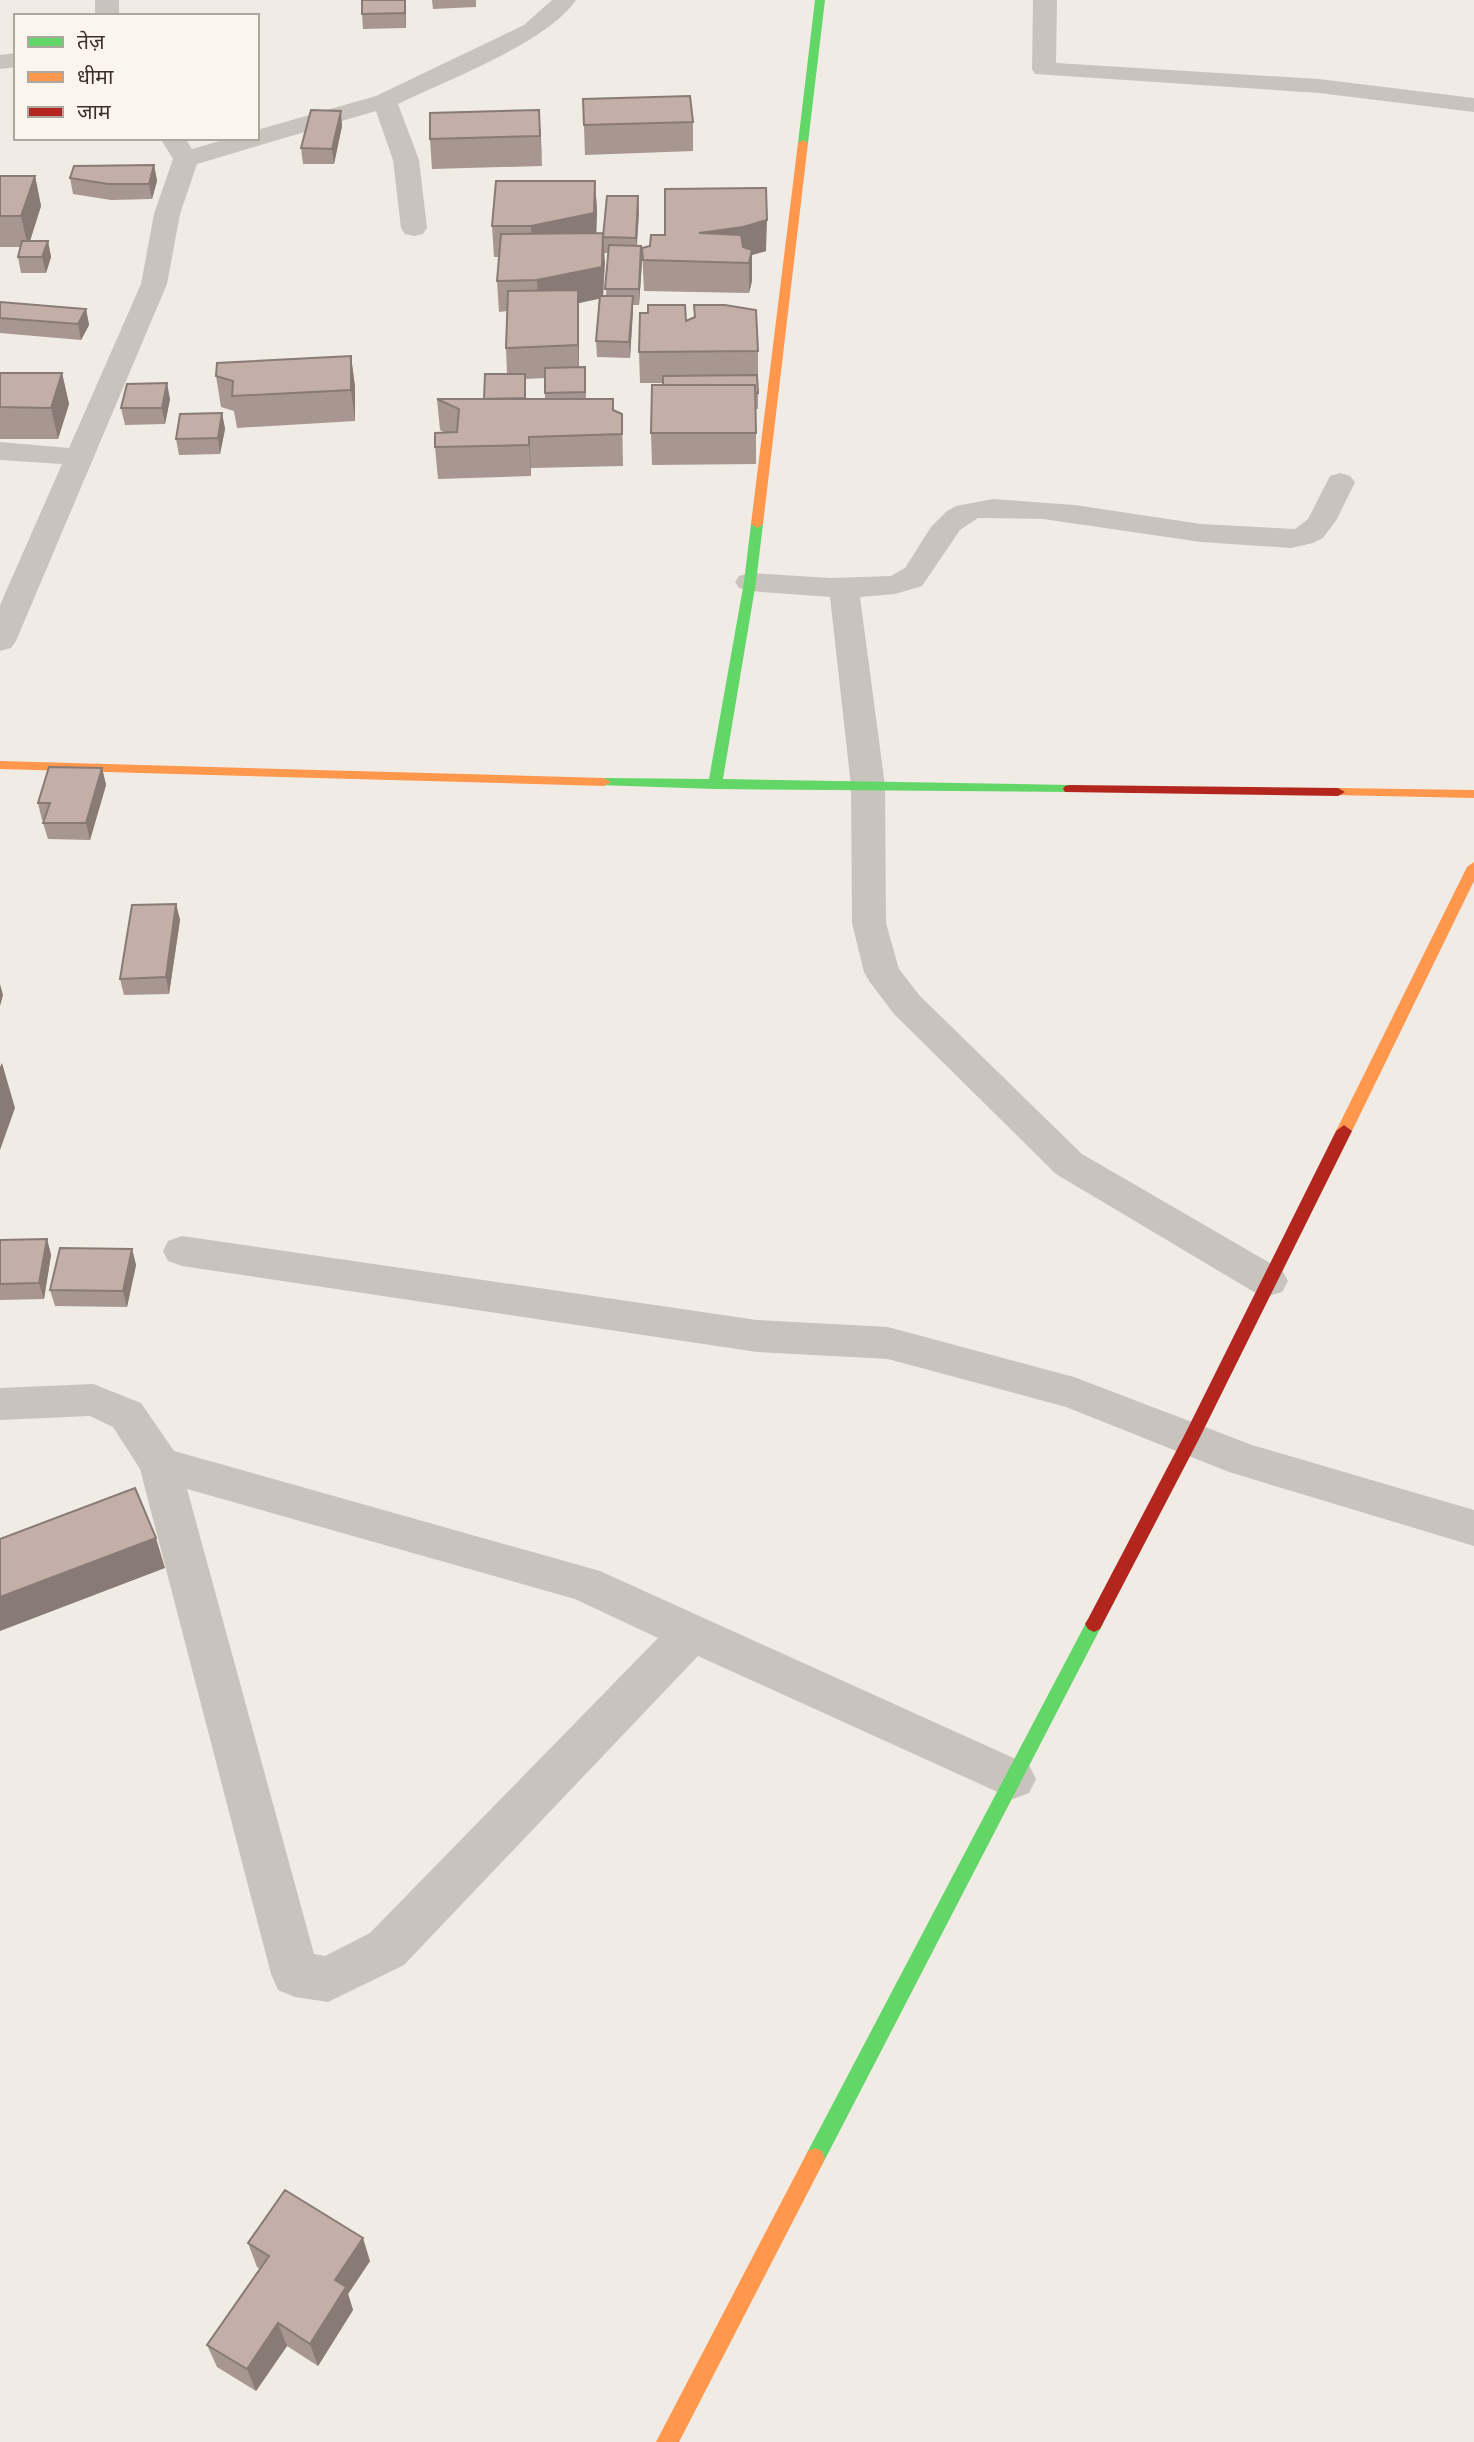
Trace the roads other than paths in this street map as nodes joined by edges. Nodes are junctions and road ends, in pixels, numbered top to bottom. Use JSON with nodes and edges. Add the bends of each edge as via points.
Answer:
{"nodes":[{"id":1,"x":564,"y":0,"type":"edge"},
{"id":2,"x":820,"y":0,"type":"edge"},
{"id":3,"x":1045,"y":0,"type":"edge"},
{"id":4,"x":385,"y":101,"type":"junction"},
{"id":5,"x":1474,"y":105,"type":"edge"},
{"id":6,"x":259,"y":130,"type":"edge"},
{"id":7,"x":214,"y":140,"type":"edge"},
{"id":8,"x":179,"y":148,"type":"edge"},
{"id":9,"x":414,"y":228,"type":"dead end"},
{"id":10,"x":0,"y":451,"type":"edge"},
{"id":11,"x":80,"y":457,"type":"junction"},
{"id":12,"x":1340,"y":482,"type":"dead end"},
{"id":13,"x":750,"y":582,"type":"junction"},
{"id":14,"x":845,"y":588,"type":"junction"},
{"id":15,"x":0,"y":641,"type":"edge"},
{"id":16,"x":0,"y":765,"type":"edge"},
{"id":17,"x":715,"y":785,"type":"junction"},
{"id":18,"x":868,"y":786,"type":"junction"},
{"id":19,"x":1474,"y":794,"type":"edge"},
{"id":20,"x":1474,"y":867,"type":"edge"},
{"id":21,"x":182,"y":1251,"type":"dead end"},
{"id":22,"x":1268,"y":1281,"type":"junction"},
{"id":23,"x":0,"y":1404,"type":"edge"},
{"id":24,"x":1191,"y":1439,"type":"junction"},
{"id":25,"x":160,"y":1464,"type":"junction"},
{"id":26,"x":1474,"y":1528,"type":"edge"},
{"id":27,"x":692,"y":1632,"type":"junction"},
{"id":28,"x":1013,"y":1779,"type":"junction"},
{"id":29,"x":667,"y":2442,"type":"edge"}],
"edges":[{"from":1,"to":4,"type":"street","via":[[532,30]]},
{"from":2,"to":13,"type":"street"},
{"from":3,"to":5,"type":"street","via":[[1044,69],[1318,86]]},
{"from":4,"to":6,"type":"street"},
{"from":4,"to":9,"type":"street","via":[[406,160]]},
{"from":7,"to":8,"type":"street"},
{"from":8,"to":11,"type":"street","via":[[155,284]]},
{"from":10,"to":11,"type":"street"},
{"from":11,"to":15,"type":"street"},
{"from":12,"to":14,"type":"street","via":[[1321,520],[1310,534],[1298,538],[1245,537],[1026,509],[975,509],[947,524],[908,581]]},
{"from":13,"to":14,"type":"street"},
{"from":13,"to":17,"type":"street"},
{"from":14,"to":18,"type":"street"},
{"from":16,"to":17,"type":"street"},
{"from":17,"to":18,"type":"street"},
{"from":18,"to":19,"type":"street"},
{"from":18,"to":22,"type":"street","via":[[869,923],[882,972],[907,1005],[1069,1164]]},
{"from":20,"to":22,"type":"street"},
{"from":21,"to":24,"type":"street","via":[[757,1336],[888,1343],[1074,1393]]},
{"from":22,"to":24,"type":"street"},
{"from":23,"to":25,"type":"street","via":[[93,1400],[127,1415]]},
{"from":24,"to":26,"type":"street","via":[[1244,1460]]},
{"from":24,"to":28,"type":"street"},
{"from":25,"to":27,"type":"street","via":[[585,1584]]},
{"from":25,"to":27,"type":"street","via":[[295,1974],[328,1979],[387,1950]]},
{"from":27,"to":28,"type":"street"},
{"from":28,"to":29,"type":"street"}]}
